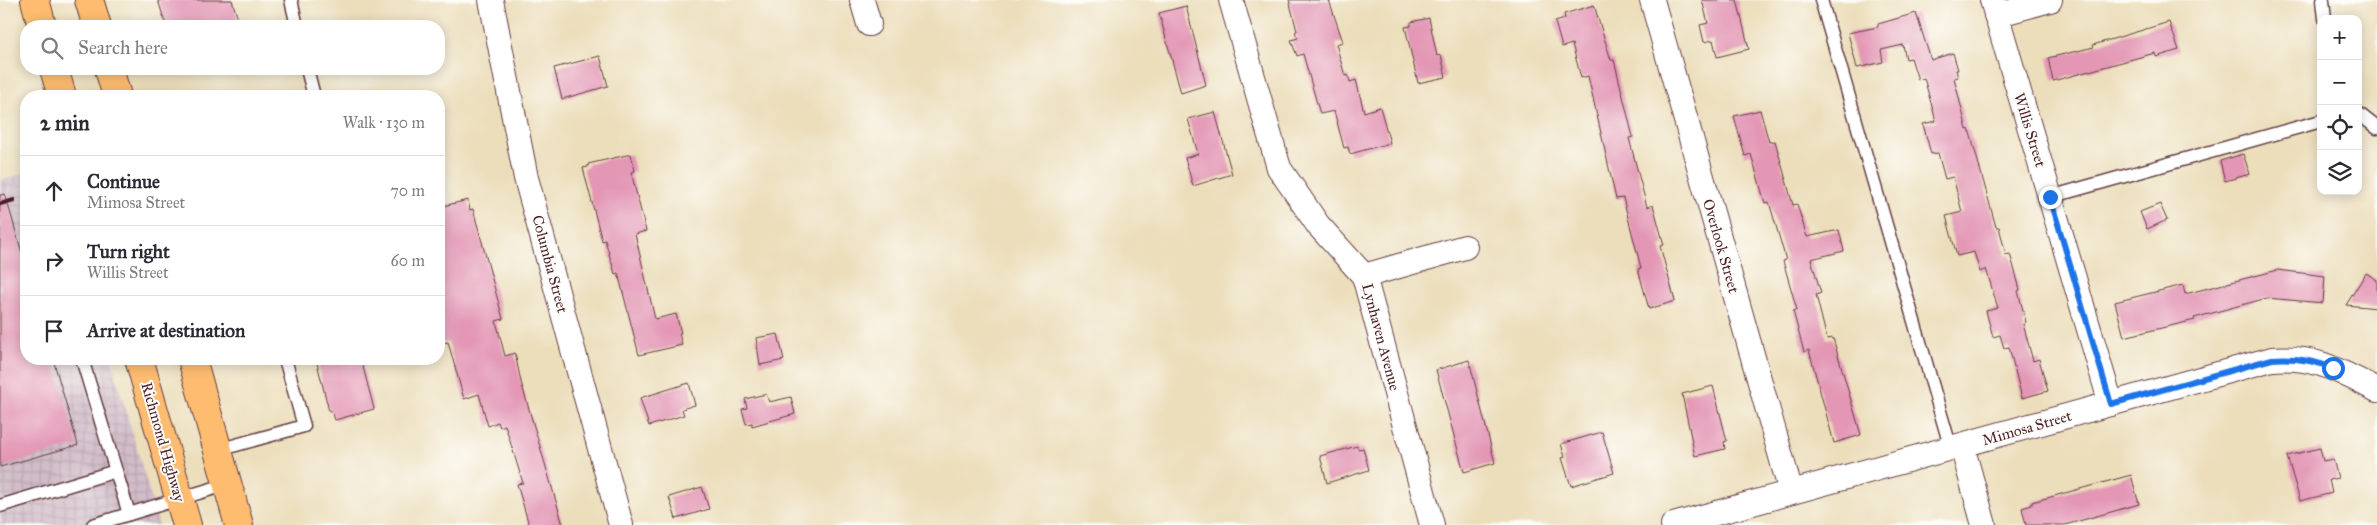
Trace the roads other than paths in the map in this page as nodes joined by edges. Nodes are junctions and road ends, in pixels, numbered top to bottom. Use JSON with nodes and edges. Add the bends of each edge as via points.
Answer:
{"nodes":[{"id":1,"x":35,"y":0,"type":"edge"},
{"id":2,"x":89,"y":0,"type":"edge"},
{"id":3,"x":291,"y":0,"type":"edge"},
{"id":4,"x":491,"y":0,"type":"edge"},
{"id":5,"x":862,"y":0,"type":"edge"},
{"id":6,"x":1231,"y":0,"type":"edge"},
{"id":7,"x":1652,"y":0,"type":"edge"},
{"id":8,"x":1821,"y":0,"type":"edge"},
{"id":9,"x":2050,"y":0,"type":"edge"},
{"id":10,"x":2323,"y":0,"type":"edge"},
{"id":11,"x":1994,"y":7,"type":"edge"},
{"id":12,"x":2325,"y":15,"type":"edge"},
{"id":13,"x":40,"y":20,"type":"edge"},
{"id":14,"x":95,"y":20,"type":"edge"},
{"id":15,"x":296,"y":20,"type":"edge"},
{"id":16,"x":869,"y":24,"type":"dead end"},
{"id":17,"x":56,"y":75,"type":"edge"},
{"id":18,"x":111,"y":75,"type":"edge"},
{"id":19,"x":309,"y":75,"type":"edge"},
{"id":20,"x":60,"y":90,"type":"edge"},
{"id":21,"x":115,"y":90,"type":"edge"},
{"id":22,"x":312,"y":90,"type":"edge"},
{"id":23,"x":2362,"y":116,"type":"edge"},
{"id":24,"x":2317,"y":123,"type":"edge"},
{"id":25,"x":2377,"y":128,"type":"edge"},
{"id":26,"x":2050,"y":197,"type":"junction"},
{"id":27,"x":1465,"y":247,"type":"dead end"},
{"id":28,"x":1364,"y":276,"type":"junction"},
{"id":29,"x":84,"y":365,"type":"edge"},
{"id":30,"x":141,"y":365,"type":"edge"},
{"id":31,"x":194,"y":365,"type":"edge"},
{"id":32,"x":287,"y":365,"type":"edge"},
{"id":33,"x":2377,"y":390,"type":"edge"},
{"id":34,"x":2111,"y":404,"type":"junction"},
{"id":35,"x":1956,"y":447,"type":"junction"},
{"id":36,"x":218,"y":450,"type":"junction"},
{"id":37,"x":116,"y":471,"type":"junction"},
{"id":38,"x":228,"y":484,"type":"junction"},
{"id":39,"x":1791,"y":492,"type":"junction"},
{"id":40,"x":180,"y":499,"type":"junction"},
{"id":41,"x":0,"y":506,"type":"edge"},
{"id":42,"x":129,"y":514,"type":"junction"},
{"id":43,"x":93,"y":525,"type":"edge"},
{"id":44,"x":187,"y":525,"type":"edge"},
{"id":45,"x":239,"y":525,"type":"edge"},
{"id":46,"x":621,"y":525,"type":"edge"},
{"id":47,"x":1432,"y":525,"type":"edge"},
{"id":48,"x":1673,"y":525,"type":"edge"},
{"id":49,"x":1984,"y":525,"type":"edge"}],
"edges":[{"from":1,"to":13,"type":"main road"},
{"from":2,"to":14,"type":"main road"},
{"from":3,"to":15,"type":"lane"},
{"from":4,"to":46,"type":"street","name":"Columbia Street","via":[[526,178]]},
{"from":5,"to":16,"type":"street"},
{"from":6,"to":28,"type":"street","name":"Lynhaven Avenue","via":[[1280,168],[1318,225]]},
{"from":7,"to":39,"type":"street","name":"Overlook Street"},
{"from":8,"to":35,"type":"lane"},
{"from":9,"to":11,"type":"street"},
{"from":10,"to":12,"type":"lane"},
{"from":11,"to":26,"type":"street","name":"Willis Street"},
{"from":17,"to":20,"type":"main road"},
{"from":18,"to":21,"type":"main road"},
{"from":19,"to":22,"type":"lane"},
{"from":23,"to":25,"type":"lane"},
{"from":24,"to":26,"type":"lane"},
{"from":26,"to":34,"type":"street","name":"Willis Street"},
{"from":27,"to":28,"type":"street"},
{"from":28,"to":47,"type":"street","name":"Lynhaven Avenue"},
{"from":29,"to":37,"type":"lane"},
{"from":30,"to":40,"type":"main road","name":"Richmond Highway"},
{"from":31,"to":36,"type":"main road"},
{"from":32,"to":36,"type":"lane","via":[[304,426]]},
{"from":33,"to":34,"type":"street","name":"Mimosa Street","via":[[2333,368],[2294,357],[2250,364]]},
{"from":34,"to":35,"type":"street","name":"Mimosa Street"},
{"from":35,"to":39,"type":"street","name":"Mimosa Street"},
{"from":35,"to":49,"type":"street"},
{"from":36,"to":38,"type":"main road"},
{"from":37,"to":41,"type":"lane"},
{"from":37,"to":42,"type":"lane"},
{"from":38,"to":40,"type":"lane"},
{"from":38,"to":45,"type":"main road"},
{"from":39,"to":48,"type":"street","name":"Mimosa Street"},
{"from":40,"to":42,"type":"lane"},
{"from":40,"to":44,"type":"main road","name":"Richmond Highway"},
{"from":42,"to":43,"type":"lane"}]}
